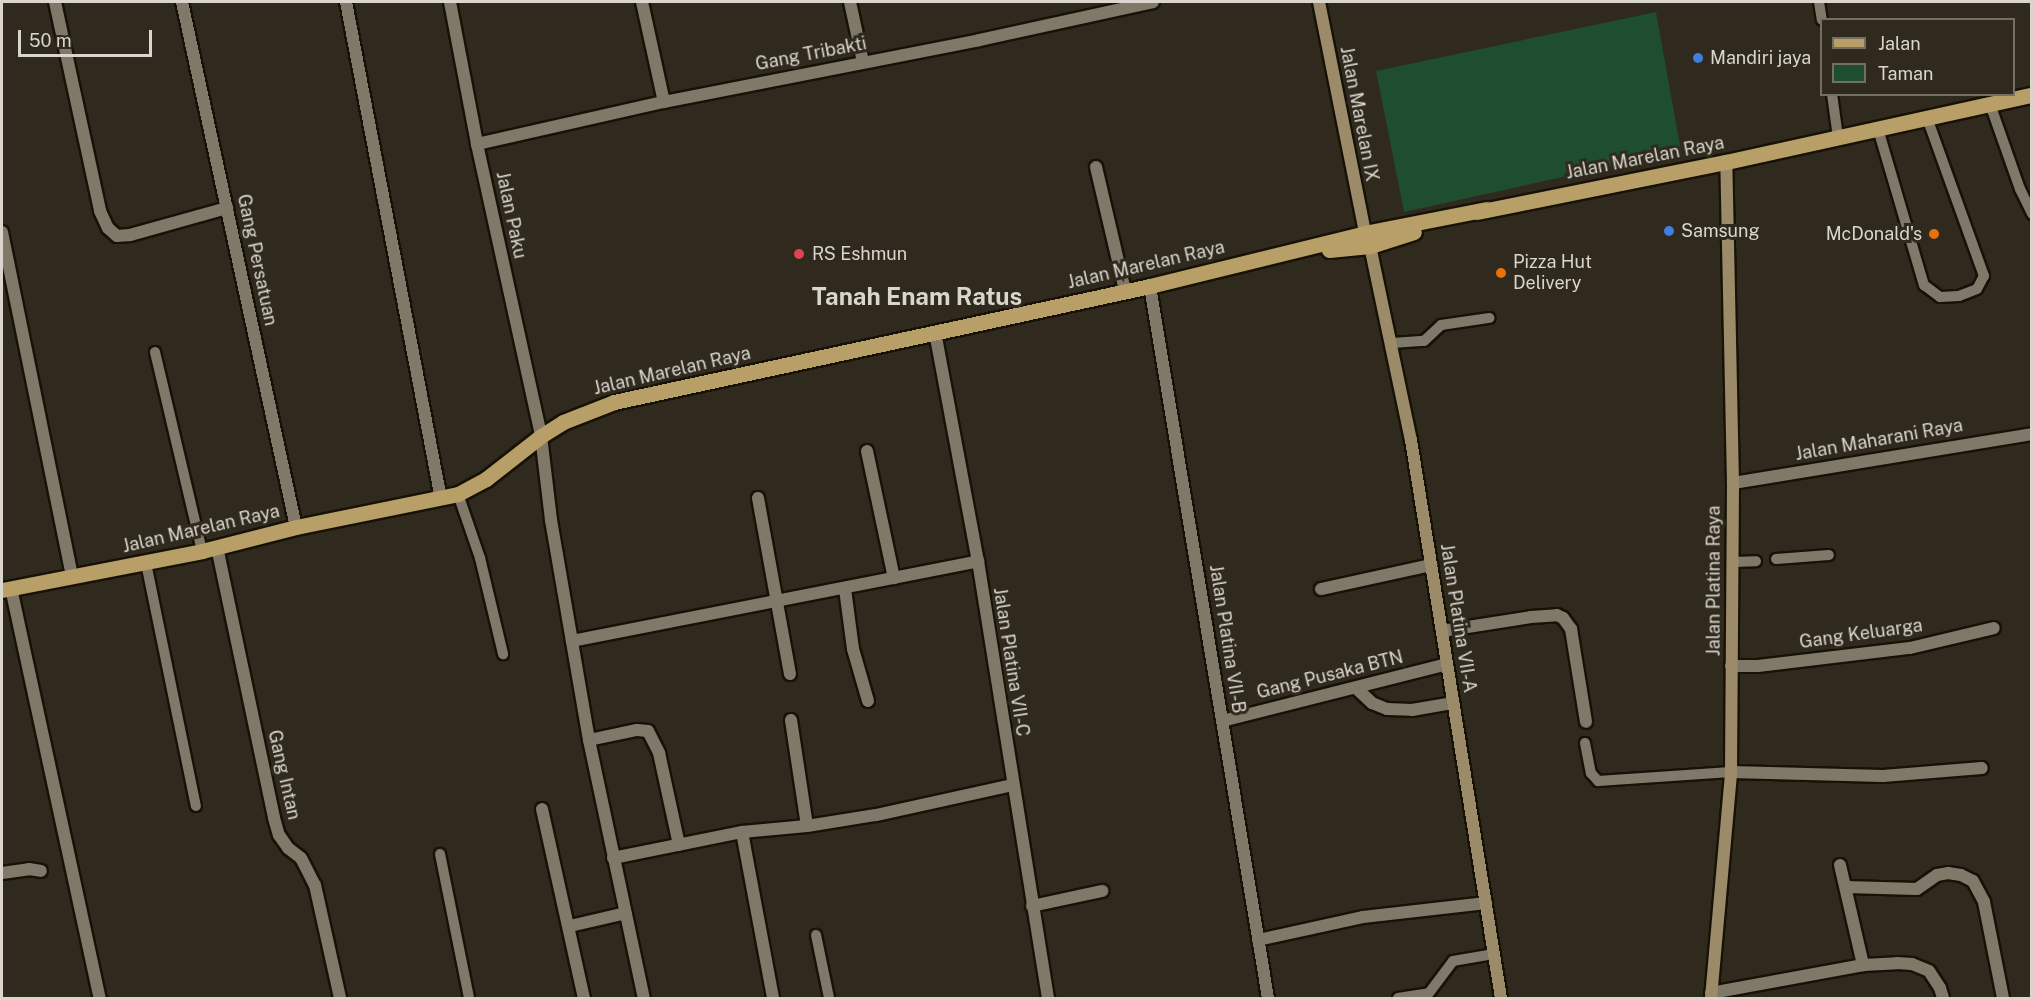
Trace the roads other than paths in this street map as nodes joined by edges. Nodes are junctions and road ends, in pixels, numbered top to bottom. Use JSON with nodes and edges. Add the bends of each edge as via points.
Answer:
{"nodes":[{"id":1,"x":55,"y":2,"type":"edge"},
{"id":2,"x":182,"y":2,"type":"edge"},
{"id":3,"x":346,"y":2,"type":"edge"},
{"id":4,"x":450,"y":2,"type":"edge"},
{"id":5,"x":642,"y":2,"type":"edge"},
{"id":6,"x":850,"y":2,"type":"edge"},
{"id":7,"x":1153,"y":2,"type":"edge"},
{"id":8,"x":1318,"y":2,"type":"edge"},
{"id":9,"x":1819,"y":2,"type":"edge"},
{"id":10,"x":1822,"y":18,"type":"edge"},
{"id":11,"x":863,"y":62,"type":"junction"},
{"id":12,"x":2031,"y":94,"type":"edge"},
{"id":13,"x":1832,"y":96,"type":"edge"},
{"id":14,"x":664,"y":102,"type":"junction"},
{"id":15,"x":1990,"y":104,"type":"junction"},
{"id":16,"x":1927,"y":118,"type":"junction"},
{"id":17,"x":1878,"y":129,"type":"junction"},
{"id":18,"x":1838,"y":137,"type":"junction"},
{"id":19,"x":477,"y":144,"type":"junction"},
{"id":20,"x":1726,"y":162,"type":"junction"},
{"id":21,"x":1096,"y":166,"type":"dead end"},
{"id":22,"x":227,"y":208,"type":"junction"},
{"id":23,"x":2031,"y":214,"type":"edge"},
{"id":24,"x":2,"y":232,"type":"edge"},
{"id":25,"x":1367,"y":239,"type":"junction"},
{"id":26,"x":1150,"y":286,"type":"junction"},
{"id":27,"x":1125,"y":291,"type":"junction"},
{"id":28,"x":1489,"y":318,"type":"dead end"},
{"id":29,"x":935,"y":332,"type":"junction"},
{"id":30,"x":1392,"y":344,"type":"junction"},
{"id":31,"x":155,"y":352,"type":"dead end"},
{"id":32,"x":2031,"y":434,"type":"edge"},
{"id":33,"x":541,"y":436,"type":"junction"},
{"id":34,"x":867,"y":451,"type":"dead end"},
{"id":35,"x":1733,"y":483,"type":"junction"},
{"id":36,"x":458,"y":494,"type":"junction"},
{"id":37,"x":758,"y":498,"type":"dead end"},
{"id":38,"x":441,"y":499,"type":"junction"},
{"id":39,"x":296,"y":527,"type":"junction"},
{"id":40,"x":210,"y":549,"type":"junction"},
{"id":41,"x":1829,"y":555,"type":"dead end"},
{"id":42,"x":1776,"y":559,"type":"dead end"},
{"id":43,"x":978,"y":561,"type":"junction"},
{"id":44,"x":1756,"y":561,"type":"dead end"},
{"id":45,"x":146,"y":562,"type":"junction"},
{"id":46,"x":1732,"y":562,"type":"junction"},
{"id":47,"x":1431,"y":565,"type":"junction"},
{"id":48,"x":72,"y":576,"type":"junction"},
{"id":49,"x":894,"y":578,"type":"junction"},
{"id":50,"x":7,"y":589,"type":"edge"},
{"id":51,"x":845,"y":589,"type":"junction"},
{"id":52,"x":1320,"y":589,"type":"dead end"},
{"id":53,"x":777,"y":600,"type":"junction"},
{"id":54,"x":1994,"y":627,"type":"dead end"},
{"id":55,"x":1442,"y":631,"type":"junction"},
{"id":56,"x":572,"y":641,"type":"junction"},
{"id":57,"x":502,"y":654,"type":"dead end"},
{"id":58,"x":1447,"y":664,"type":"junction"},
{"id":59,"x":1731,"y":666,"type":"junction"},
{"id":60,"x":790,"y":675,"type":"dead end"},
{"id":61,"x":1356,"y":688,"type":"junction"},
{"id":62,"x":868,"y":701,"type":"dead end"},
{"id":63,"x":1453,"y":703,"type":"junction"},
{"id":64,"x":791,"y":720,"type":"dead end"},
{"id":65,"x":1222,"y":721,"type":"junction"},
{"id":66,"x":1586,"y":722,"type":"dead end"},
{"id":67,"x":589,"y":740,"type":"junction"},
{"id":68,"x":1585,"y":743,"type":"dead end"},
{"id":69,"x":1982,"y":768,"type":"dead end"},
{"id":70,"x":1731,"y":772,"type":"junction"},
{"id":71,"x":1012,"y":785,"type":"junction"},
{"id":72,"x":196,"y":806,"type":"dead end"},
{"id":73,"x":542,"y":809,"type":"dead end"},
{"id":74,"x":807,"y":826,"type":"junction"},
{"id":75,"x":742,"y":832,"type":"junction"},
{"id":76,"x":679,"y":845,"type":"junction"},
{"id":77,"x":440,"y":854,"type":"dead end"},
{"id":78,"x":613,"y":858,"type":"junction"},
{"id":79,"x":1840,"y":865,"type":"dead end"},
{"id":80,"x":41,"y":871,"type":"dead end"},
{"id":81,"x":2,"y":873,"type":"edge"},
{"id":82,"x":1846,"y":887,"type":"junction"},
{"id":83,"x":1102,"y":891,"type":"dead end"},
{"id":84,"x":1486,"y":903,"type":"junction"},
{"id":85,"x":1032,"y":906,"type":"junction"},
{"id":86,"x":626,"y":913,"type":"junction"},
{"id":87,"x":570,"y":926,"type":"junction"},
{"id":88,"x":816,"y":935,"type":"dead end"},
{"id":89,"x":1258,"y":940,"type":"junction"},
{"id":90,"x":1494,"y":954,"type":"junction"},
{"id":91,"x":1863,"y":965,"type":"junction"},
{"id":92,"x":1711,"y":996,"type":"edge"},
{"id":93,"x":100,"y":999,"type":"edge"},
{"id":94,"x":340,"y":999,"type":"edge"},
{"id":95,"x":470,"y":999,"type":"edge"},
{"id":96,"x":584,"y":999,"type":"edge"},
{"id":97,"x":644,"y":999,"type":"edge"},
{"id":98,"x":773,"y":999,"type":"edge"},
{"id":99,"x":828,"y":999,"type":"edge"},
{"id":100,"x":1048,"y":999,"type":"edge"},
{"id":101,"x":1268,"y":999,"type":"edge"},
{"id":102,"x":1398,"y":999,"type":"edge"},
{"id":103,"x":1501,"y":999,"type":"edge"},
{"id":104,"x":1943,"y":999,"type":"edge"},
{"id":105,"x":2003,"y":999,"type":"edge"}],
"edges":[{"from":1,"to":22,"type":"street","via":[[100,211],[108,228],[117,236],[130,236]]},
{"from":2,"to":22,"type":"street","name":"Gang Persatuan"},
{"from":3,"to":38,"type":"street"},
{"from":4,"to":19,"type":"street","name":"Jalan Paku"},
{"from":5,"to":14,"type":"street"},
{"from":6,"to":11,"type":"street"},
{"from":7,"to":11,"type":"street","name":"Gang Tribakti"},
{"from":8,"to":25,"type":"main road","name":"Jalan Marelan IX"},
{"from":9,"to":10,"type":"lane"},
{"from":11,"to":14,"type":"street","name":"Gang Tribakti"},
{"from":12,"to":15,"type":"main road","name":"Jalan Marelan Raya"},
{"from":13,"to":18,"type":"lane"},
{"from":14,"to":19,"type":"street","name":"Gang Tribakti"},
{"from":15,"to":16,"type":"main road","name":"Jalan Marelan Raya"},
{"from":15,"to":23,"type":"lane"},
{"from":16,"to":17,"type":"main road","name":"Jalan Marelan Raya"},
{"from":16,"to":17,"type":"lane","via":[[1984,276],[1977,289],[1959,296],[1940,297],[1924,285]]},
{"from":17,"to":18,"type":"main road","name":"Jalan Marelan Raya"},
{"from":18,"to":20,"type":"main road","name":"Jalan Marelan Raya"},
{"from":19,"to":33,"type":"street","name":"Jalan Paku"},
{"from":20,"to":25,"type":"main road","name":"Jalan Marelan Raya","via":[[1486,209]]},
{"from":20,"to":35,"type":"main road","name":"Jalan Platina Raya"},
{"from":21,"to":27,"type":"street"},
{"from":22,"to":39,"type":"street","name":"Gang Persatuan"},
{"from":24,"to":48,"type":"street"},
{"from":25,"to":26,"type":"main road","name":"Jalan Marelan Raya"},
{"from":25,"to":30,"type":"main road","name":"Jalan Platina VII-A"},
{"from":26,"to":27,"type":"main road","name":"Jalan Marelan Raya"},
{"from":26,"to":65,"type":"street","name":"Jalan Platina VII-B"},
{"from":27,"to":29,"type":"main road","name":"Jalan Marelan Raya"},
{"from":28,"to":30,"type":"lane","via":[[1441,325],[1424,341]]},
{"from":29,"to":33,"type":"main road","name":"Jalan Marelan Raya","via":[[614,402],[591,409]]},
{"from":29,"to":43,"type":"street","name":"Jalan Platina VII-C"},
{"from":30,"to":47,"type":"main road","name":"Jalan Platina VII-A"},
{"from":31,"to":40,"type":"lane"},
{"from":32,"to":35,"type":"street","name":"Jalan Maharani Raya"},
{"from":33,"to":36,"type":"main road","name":"Jalan Marelan Raya","via":[[486,479]]},
{"from":33,"to":56,"type":"street","name":"Jalan Paku"},
{"from":34,"to":49,"type":"street"},
{"from":35,"to":46,"type":"main road","name":"Jalan Platina Raya"},
{"from":36,"to":38,"type":"main road","name":"Jalan Marelan Raya"},
{"from":36,"to":57,"type":"lane","via":[[480,558]]},
{"from":37,"to":53,"type":"street"},
{"from":38,"to":39,"type":"main road","name":"Jalan Marelan Raya"},
{"from":39,"to":40,"type":"main road","name":"Jalan Marelan Raya"},
{"from":40,"to":45,"type":"main road","name":"Jalan Marelan Raya"},
{"from":40,"to":94,"type":"street","name":"Gang Intan","via":[[274,818],[279,835],[301,858],[315,885]]},
{"from":41,"to":42,"type":"lane"},
{"from":43,"to":49,"type":"street"},
{"from":43,"to":71,"type":"street","name":"Jalan Platina VII-C"},
{"from":44,"to":46,"type":"lane"},
{"from":45,"to":48,"type":"main road","name":"Jalan Marelan Raya"},
{"from":45,"to":72,"type":"lane"},
{"from":46,"to":59,"type":"main road","name":"Jalan Platina Raya"},
{"from":47,"to":52,"type":"street"},
{"from":47,"to":55,"type":"main road","name":"Jalan Platina VII-A"},
{"from":48,"to":50,"type":"main road","name":"Jalan Marelan Raya"},
{"from":49,"to":51,"type":"street"},
{"from":50,"to":93,"type":"street"},
{"from":51,"to":53,"type":"street"},
{"from":51,"to":62,"type":"street","via":[[853,649]]},
{"from":53,"to":56,"type":"street"},
{"from":53,"to":60,"type":"street"},
{"from":54,"to":59,"type":"street","name":"Gang Keluarga","via":[[1910,648]]},
{"from":55,"to":58,"type":"main road","name":"Jalan Platina VII-A"},
{"from":55,"to":66,"type":"street","via":[[1531,617],[1563,618],[1571,629]]},
{"from":56,"to":67,"type":"street","name":"Jalan Paku"},
{"from":58,"to":61,"type":"street","name":"Gang Pusaka BTN"},
{"from":58,"to":63,"type":"main road","name":"Jalan Platina VII-A"},
{"from":59,"to":70,"type":"main road","name":"Jalan Platina Raya"},
{"from":61,"to":63,"type":"street","via":[[1372,703],[1387,709],[1412,710]]},
{"from":61,"to":65,"type":"street","name":"Gang Pusaka BTN"},
{"from":63,"to":84,"type":"main road","name":"Jalan Platina VII-A"},
{"from":64,"to":74,"type":"street"},
{"from":65,"to":89,"type":"street","name":"Jalan Platina VII-B"},
{"from":67,"to":76,"type":"street","via":[[648,731],[659,753]]},
{"from":67,"to":78,"type":"street","name":"Jalan Paku"},
{"from":68,"to":70,"type":"lane","via":[[1591,773],[1598,781]]},
{"from":69,"to":70,"type":"street","via":[[1883,777]]},
{"from":70,"to":92,"type":"main road","name":"Jalan Platina Raya"},
{"from":71,"to":74,"type":"street"},
{"from":71,"to":85,"type":"street","name":"Jalan Platina VII-C"},
{"from":73,"to":87,"type":"street"},
{"from":74,"to":75,"type":"street"},
{"from":75,"to":76,"type":"street"},
{"from":75,"to":98,"type":"street"},
{"from":76,"to":78,"type":"street"},
{"from":77,"to":95,"type":"lane"},
{"from":78,"to":86,"type":"street","name":"Jalan Paku"},
{"from":79,"to":82,"type":"street"},
{"from":80,"to":81,"type":"street"},
{"from":82,"to":91,"type":"street"},
{"from":82,"to":105,"type":"street","via":[[1917,889],[1937,875],[1948,873],[1972,881],[1984,903]]},
{"from":83,"to":85,"type":"street"},
{"from":84,"to":89,"type":"street","via":[[1363,917]]},
{"from":84,"to":90,"type":"main road","name":"Jalan Platina VII-A"},
{"from":85,"to":100,"type":"street","name":"Jalan Platina VII-C"},
{"from":86,"to":87,"type":"street"},
{"from":86,"to":97,"type":"street","name":"Jalan Paku"},
{"from":87,"to":96,"type":"street"},
{"from":88,"to":99,"type":"lane"},
{"from":89,"to":101,"type":"street","name":"Jalan Platina VII-B"},
{"from":90,"to":102,"type":"lane","via":[[1453,961],[1429,993]]},
{"from":90,"to":103,"type":"main road","name":"Jalan Platina VII-A"},
{"from":91,"to":92,"type":"street"},
{"from":91,"to":104,"type":"street","via":[[1897,963],[1921,967],[1934,977]]}]}
